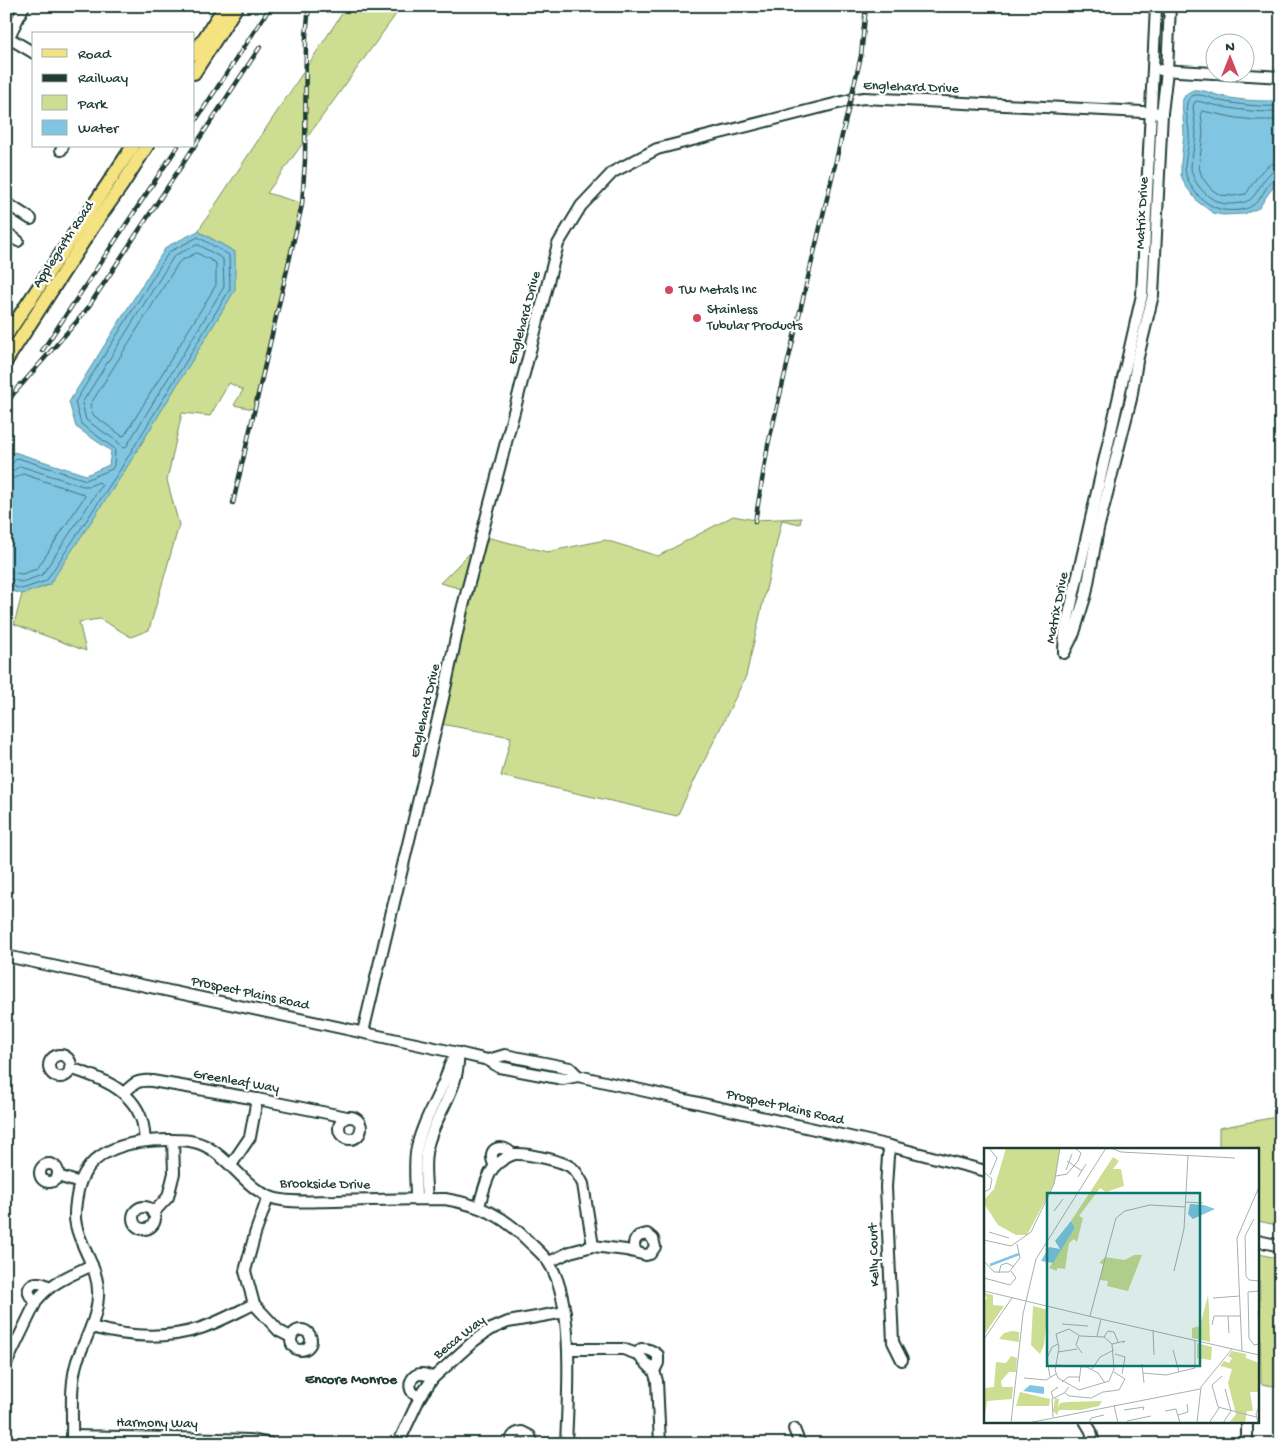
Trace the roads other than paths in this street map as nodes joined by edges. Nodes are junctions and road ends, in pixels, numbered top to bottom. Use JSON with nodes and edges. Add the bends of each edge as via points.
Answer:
{"nodes":[{"id":1,"x":24,"y":6,"type":"edge"},
{"id":2,"x":225,"y":6,"type":"edge"},
{"id":3,"x":237,"y":6,"type":"edge"},
{"id":4,"x":1156,"y":6,"type":"edge"},
{"id":5,"x":1170,"y":6,"type":"edge"},
{"id":6,"x":7,"y":40,"type":"edge"},
{"id":7,"x":32,"y":51,"type":"edge"},
{"id":8,"x":195,"y":52,"type":"edge"},
{"id":9,"x":1153,"y":70,"type":"junction"},
{"id":10,"x":195,"y":71,"type":"edge"},
{"id":11,"x":1167,"y":71,"type":"junction"},
{"id":12,"x":1281,"y":77,"type":"edge"},
{"id":13,"x":1151,"y":112,"type":"junction"},
{"id":14,"x":1162,"y":113,"type":"junction"},
{"id":15,"x":132,"y":148,"type":"edge"},
{"id":16,"x":146,"y":148,"type":"edge"},
{"id":17,"x":6,"y":203,"type":"edge"},
{"id":18,"x":32,"y":219,"type":"dead end"},
{"id":19,"x":6,"y":232,"type":"edge"},
{"id":20,"x":18,"y":241,"type":"dead end"},
{"id":21,"x":6,"y":336,"type":"edge"},
{"id":22,"x":6,"y":361,"type":"edge"},
{"id":23,"x":6,"y":956,"type":"edge"},
{"id":24,"x":363,"y":1032,"type":"junction"},
{"id":25,"x":458,"y":1053,"type":"junction"},
{"id":26,"x":70,"y":1068,"type":"dead end"},
{"id":27,"x":124,"y":1093,"type":"junction"},
{"id":28,"x":257,"y":1099,"type":"junction"},
{"id":29,"x":346,"y":1117,"type":"dead end"},
{"id":30,"x":174,"y":1140,"type":"junction"},
{"id":31,"x":145,"y":1141,"type":"junction"},
{"id":32,"x":890,"y":1146,"type":"junction"},
{"id":33,"x":231,"y":1165,"type":"junction"},
{"id":34,"x":984,"y":1170,"type":"edge"},
{"id":35,"x":58,"y":1176,"type":"dead end"},
{"id":36,"x":80,"y":1183,"type":"junction"},
{"id":37,"x":268,"y":1197,"type":"junction"},
{"id":38,"x":421,"y":1199,"type":"junction"},
{"id":39,"x":479,"y":1206,"type":"junction"},
{"id":40,"x":153,"y":1214,"type":"dead end"},
{"id":41,"x":1260,"y":1241,"type":"edge"},
{"id":42,"x":594,"y":1246,"type":"junction"},
{"id":43,"x":1281,"y":1246,"type":"edge"},
{"id":44,"x":636,"y":1252,"type":"dead end"},
{"id":45,"x":549,"y":1262,"type":"junction"},
{"id":46,"x":92,"y":1265,"type":"junction"},
{"id":47,"x":254,"y":1304,"type":"junction"},
{"id":48,"x":565,"y":1312,"type":"junction"},
{"id":49,"x":91,"y":1327,"type":"junction"},
{"id":50,"x":291,"y":1337,"type":"dead end"},
{"id":51,"x":568,"y":1349,"type":"junction"},
{"id":52,"x":902,"y":1360,"type":"dead end"},
{"id":53,"x":6,"y":1364,"type":"edge"},
{"id":54,"x":433,"y":1378,"type":"junction"},
{"id":55,"x":420,"y":1397,"type":"junction"},
{"id":56,"x":1086,"y":1422,"type":"edge"},
{"id":57,"x":1247,"y":1422,"type":"edge"},
{"id":58,"x":794,"y":1429,"type":"dead end"},
{"id":59,"x":72,"y":1440,"type":"edge"},
{"id":60,"x":271,"y":1444,"type":"edge"},
{"id":61,"x":398,"y":1444,"type":"edge"},
{"id":62,"x":510,"y":1444,"type":"edge"},
{"id":63,"x":533,"y":1444,"type":"edge"},
{"id":64,"x":549,"y":1444,"type":"edge"},
{"id":65,"x":566,"y":1444,"type":"edge"},
{"id":66,"x":660,"y":1444,"type":"edge"},
{"id":67,"x":800,"y":1444,"type":"edge"},
{"id":68,"x":1094,"y":1444,"type":"edge"},
{"id":69,"x":1247,"y":1444,"type":"edge"}],
"edges":[{"from":1,"to":6,"type":"street"},
{"from":2,"to":8,"type":"main road"},
{"from":3,"to":10,"type":"main road"},
{"from":4,"to":9,"type":"street","name":"Matrix Drive"},
{"from":5,"to":11,"type":"street","name":"Matrix Drive"},
{"from":6,"to":7,"type":"street"},
{"from":9,"to":11,"type":"street"},
{"from":9,"to":13,"type":"street","name":"Matrix Drive"},
{"from":11,"to":12,"type":"street"},
{"from":11,"to":14,"type":"street","name":"Matrix Drive"},
{"from":13,"to":14,"type":"street","name":"Englehard Drive"},
{"from":13,"to":14,"type":"street","name":"Matrix Drive","via":[[1142,295],[1065,632],[1064,653],[1086,594],[1098,529],[1153,295]]},
{"from":13,"to":24,"type":"street","name":"Englehard Drive","via":[[864,98],[657,149],[613,172],[581,206],[558,244],[462,610]]},
{"from":15,"to":21,"type":"main road","name":"Applegarth Road"},
{"from":16,"to":22,"type":"main road","name":"Applegarth Road"},
{"from":17,"to":18,"type":"street"},
{"from":19,"to":20,"type":"street"},
{"from":23,"to":24,"type":"street","name":"Prospect Plains Road"},
{"from":24,"to":25,"type":"street","name":"Prospect Plains Road"},
{"from":25,"to":32,"type":"street","name":"Prospect Plains Road","via":[[488,1060],[505,1054],[570,1068],[578,1076]]},
{"from":25,"to":38,"type":"street","via":[[457,1072],[426,1149]]},
{"from":26,"to":27,"type":"street","via":[[108,1082]]},
{"from":27,"to":28,"type":"street","name":"Greenleaf Way","via":[[141,1080]]},
{"from":27,"to":31,"type":"street","via":[[141,1117]]},
{"from":28,"to":29,"type":"street","name":"Greenleaf Way"},
{"from":28,"to":33,"type":"street","via":[[250,1137]]},
{"from":30,"to":31,"type":"street","name":"Brookside Drive"},
{"from":30,"to":33,"type":"street","name":"Brookside Drive","via":[[201,1144]]},
{"from":30,"to":40,"type":"street","via":[[174,1173],[168,1198]]},
{"from":31,"to":36,"type":"street","name":"Brookside Drive","via":[[123,1145],[102,1155]]},
{"from":32,"to":34,"type":"street","name":"Prospect Plains Road"},
{"from":32,"to":52,"type":"street","name":"Kelly Court","via":[[886,1187],[892,1342]]},
{"from":33,"to":37,"type":"street","name":"Brookside Drive","via":[[251,1186]]},
{"from":35,"to":36,"type":"street"},
{"from":36,"to":46,"type":"street","name":"Brookside Drive","via":[[76,1223]]},
{"from":37,"to":38,"type":"street","name":"Brookside Drive","via":[[288,1201]]},
{"from":37,"to":47,"type":"street","via":[[245,1271]]},
{"from":38,"to":39,"type":"street","name":"Brookside Drive","via":[[445,1199]]},
{"from":39,"to":42,"type":"street","via":[[495,1166],[512,1154],[563,1163],[579,1175],[583,1184]]},
{"from":39,"to":45,"type":"street","name":"Brookside Drive","via":[[506,1220]]},
{"from":41,"to":43,"type":"street"},
{"from":42,"to":44,"type":"street"},
{"from":42,"to":45,"type":"street"},
{"from":45,"to":48,"type":"street","name":"Brookside Drive"},
{"from":46,"to":49,"type":"street","name":"Brookside Drive","via":[[98,1298]]},
{"from":46,"to":53,"type":"street","via":[[43,1292]]},
{"from":47,"to":49,"type":"street","via":[[202,1328],[179,1334],[130,1336]]},
{"from":47,"to":50,"type":"street","via":[[279,1331]]},
{"from":48,"to":51,"type":"street","name":"Brookside Drive"},
{"from":48,"to":54,"type":"street","name":"Becca Way","via":[[508,1322],[489,1330]]},
{"from":49,"to":59,"type":"street","name":"Brookside Drive","via":[[74,1377]]},
{"from":51,"to":65,"type":"street","name":"Brookside Drive"},
{"from":51,"to":66,"type":"street","via":[[623,1349],[637,1354],[654,1371]]},
{"from":54,"to":55,"type":"street","name":"Becca Way"},
{"from":54,"to":55,"type":"street","name":"Becca Way","via":[[424,1374],[414,1376],[411,1387]]},
{"from":55,"to":61,"type":"street","name":"Becca Way"},
{"from":56,"to":68,"type":"street"},
{"from":57,"to":69,"type":"street"},
{"from":58,"to":67,"type":"street"},
{"from":59,"to":60,"type":"street","name":"Harmony Way","via":[[219,1439]]},
{"from":62,"to":63,"type":"street","via":[[514,1435],[522,1432],[530,1436]]},
{"from":64,"to":65,"type":"street"}]}
